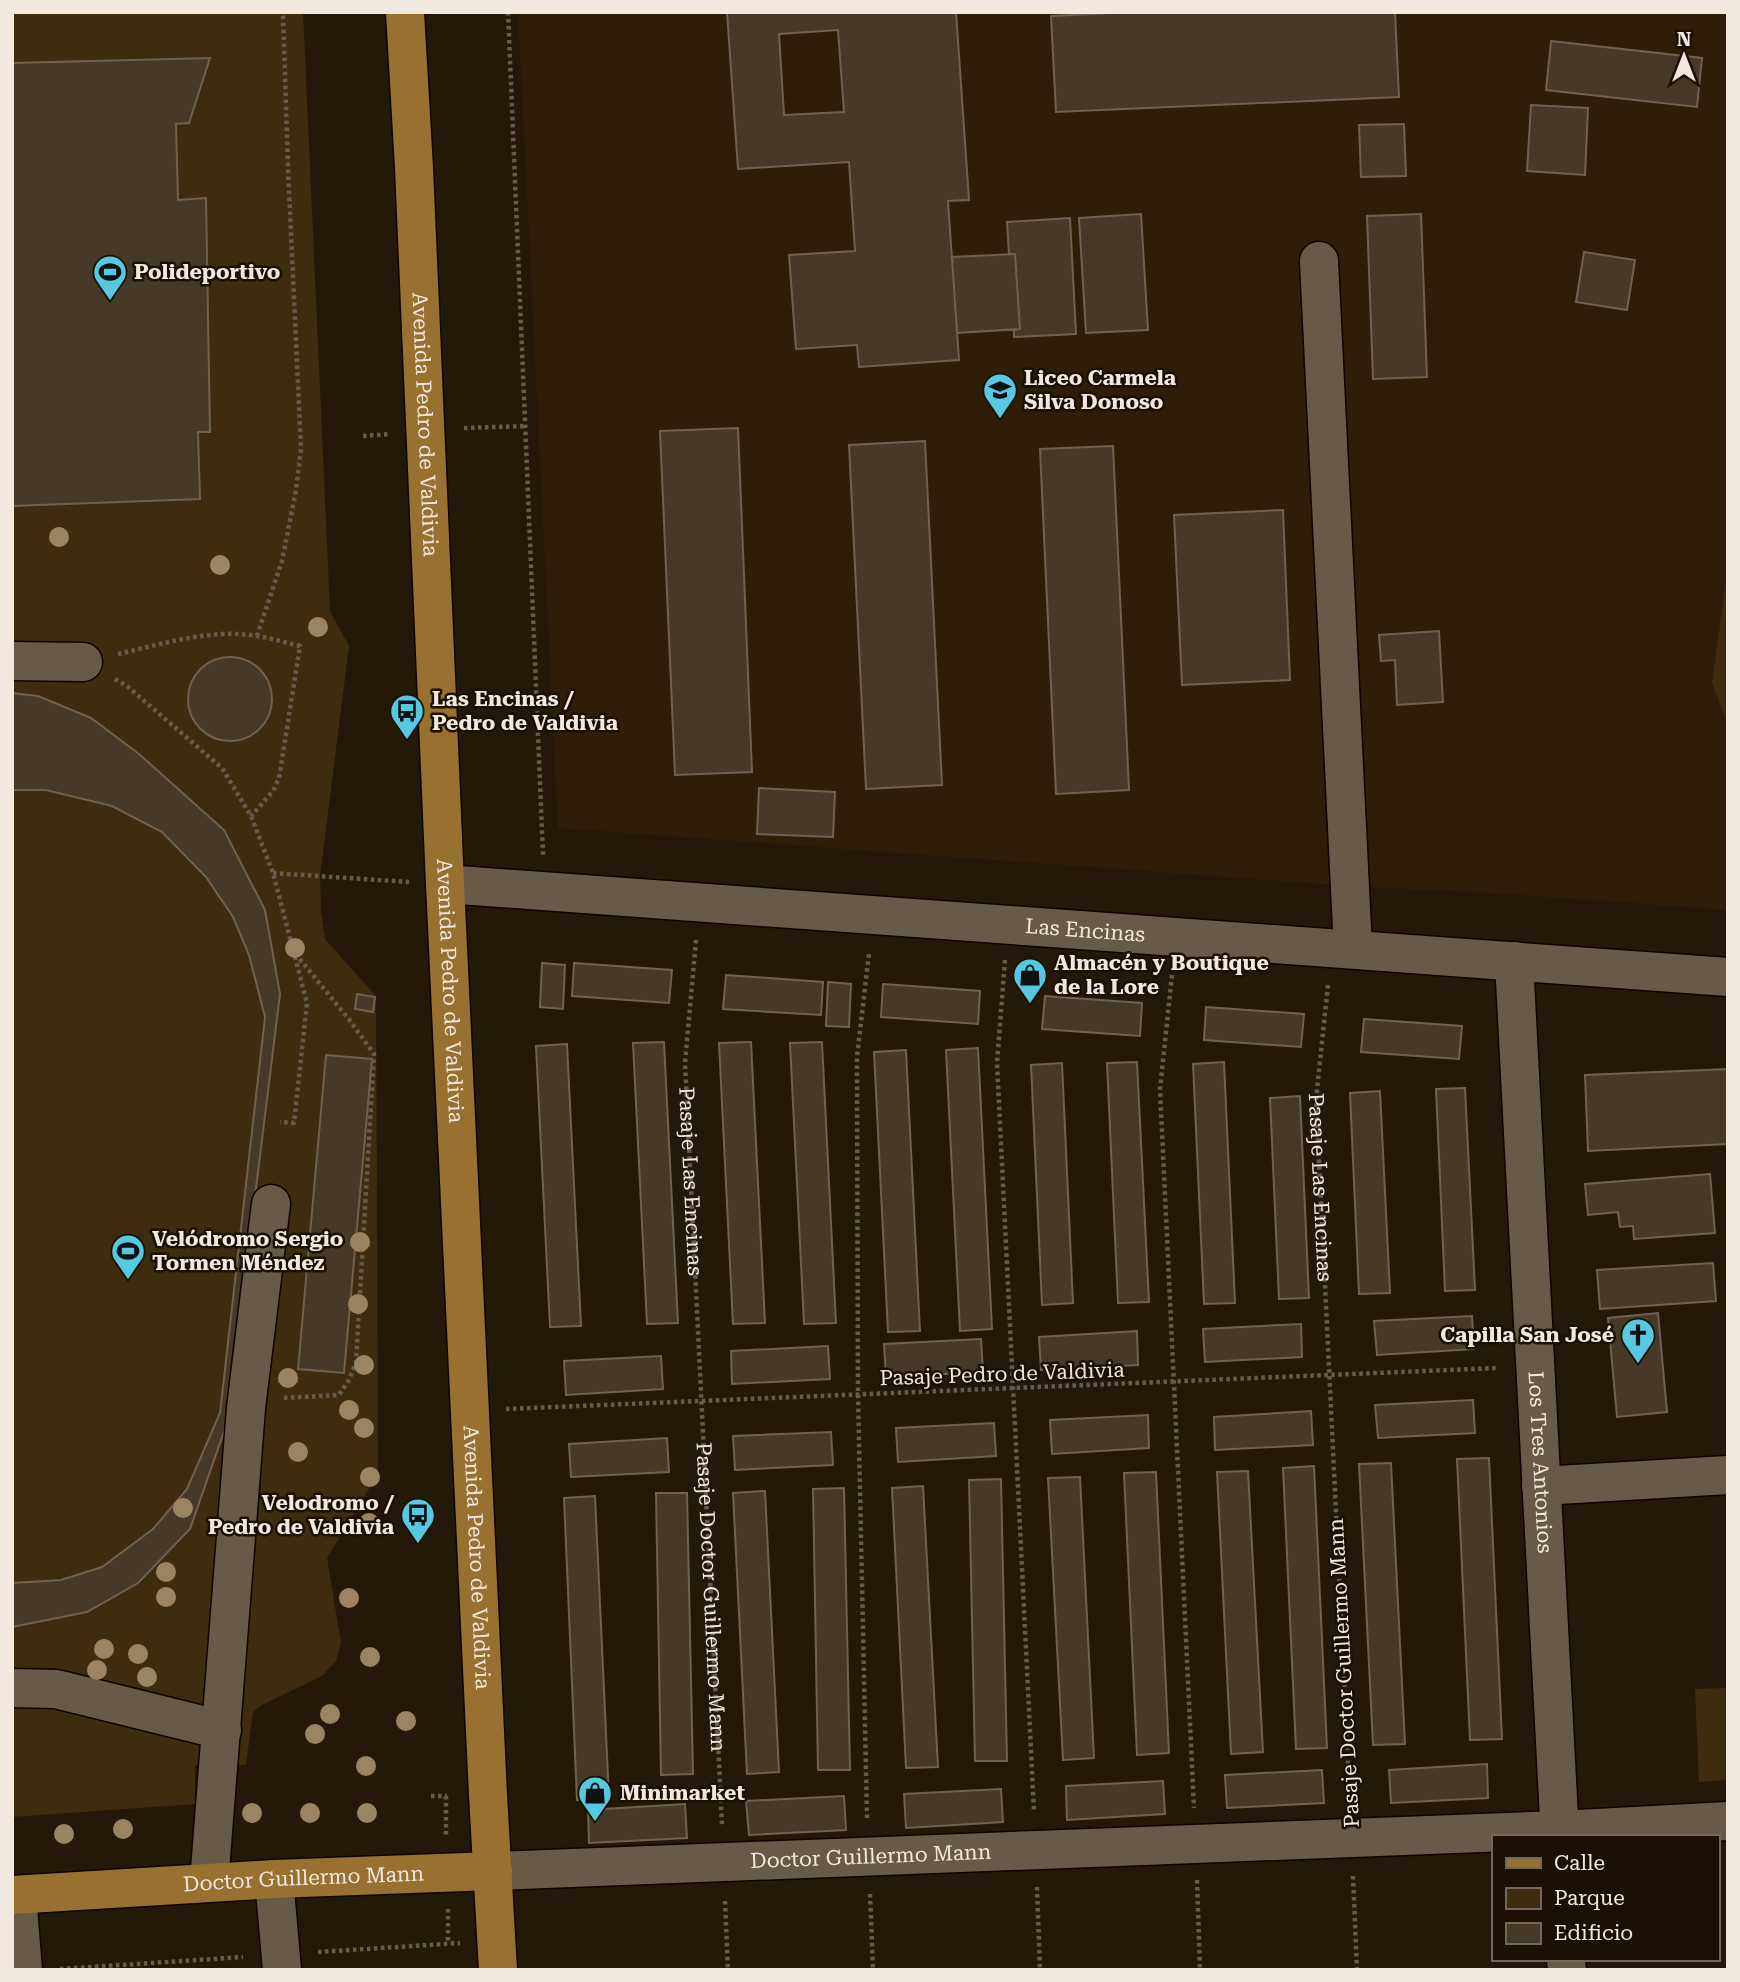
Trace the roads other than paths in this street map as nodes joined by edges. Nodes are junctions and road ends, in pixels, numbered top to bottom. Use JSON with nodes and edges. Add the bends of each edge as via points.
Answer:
{"nodes":[{"id":1,"x":405,"y":12,"type":"edge"},
{"id":2,"x":1319,"y":261,"type":"dead end"},
{"id":3,"x":12,"y":661,"type":"edge"},
{"id":4,"x":83,"y":662,"type":"road end"},
{"id":5,"x":445,"y":884,"type":"junction"},
{"id":6,"x":1353,"y":949,"type":"junction"},
{"id":7,"x":1514,"y":961,"type":"junction"},
{"id":8,"x":1728,"y":976,"type":"edge"},
{"id":9,"x":271,"y":1203,"type":"dead end"},
{"id":10,"x":1728,"y":1475,"type":"edge"},
{"id":11,"x":1541,"y":1486,"type":"junction"},
{"id":12,"x":12,"y":1688,"type":"edge"},
{"id":13,"x":222,"y":1730,"type":"junction"},
{"id":14,"x":1728,"y":1821,"type":"edge"},
{"id":15,"x":1559,"y":1833,"type":"edge"},
{"id":16,"x":493,"y":1871,"type":"junction"},
{"id":17,"x":274,"y":1879,"type":"junction"},
{"id":18,"x":209,"y":1883,"type":"junction"},
{"id":19,"x":14,"y":1895,"type":"edge"},
{"id":20,"x":23,"y":1970,"type":"edge"},
{"id":21,"x":282,"y":1970,"type":"edge"},
{"id":22,"x":498,"y":1970,"type":"edge"}],
"edges":[{"from":1,"to":5,"type":"main road","name":"Avenida Pedro de Valdivia"},
{"from":2,"to":6,"type":"street"},
{"from":3,"to":4,"type":"street"},
{"from":5,"to":6,"type":"street","name":"Las Encinas"},
{"from":5,"to":16,"type":"main road","name":"Avenida Pedro de Valdivia"},
{"from":6,"to":7,"type":"street","name":"Las Encinas"},
{"from":7,"to":8,"type":"street","name":"Las Encinas"},
{"from":7,"to":11,"type":"street","name":"Los Tres Antonios"},
{"from":9,"to":13,"type":"street","via":[[246,1408]]},
{"from":10,"to":11,"type":"street"},
{"from":11,"to":15,"type":"street","name":"Los Tres Antonios"},
{"from":12,"to":13,"type":"street","via":[[56,1689]]},
{"from":13,"to":18,"type":"street"},
{"from":14,"to":15,"type":"street","name":"Doctor Guillermo Mann"},
{"from":15,"to":16,"type":"street","name":"Doctor Guillermo Mann","via":[[1352,1838],[1195,1829]]},
{"from":16,"to":17,"type":"main road","name":"Doctor Guillermo Mann"},
{"from":16,"to":22,"type":"main road","name":"Avenida Pedro de Valdivia"},
{"from":17,"to":18,"type":"main road","name":"Doctor Guillermo Mann"},
{"from":17,"to":21,"type":"street"},
{"from":18,"to":19,"type":"main road","name":"Doctor Guillermo Mann"},
{"from":19,"to":20,"type":"street"}]}
